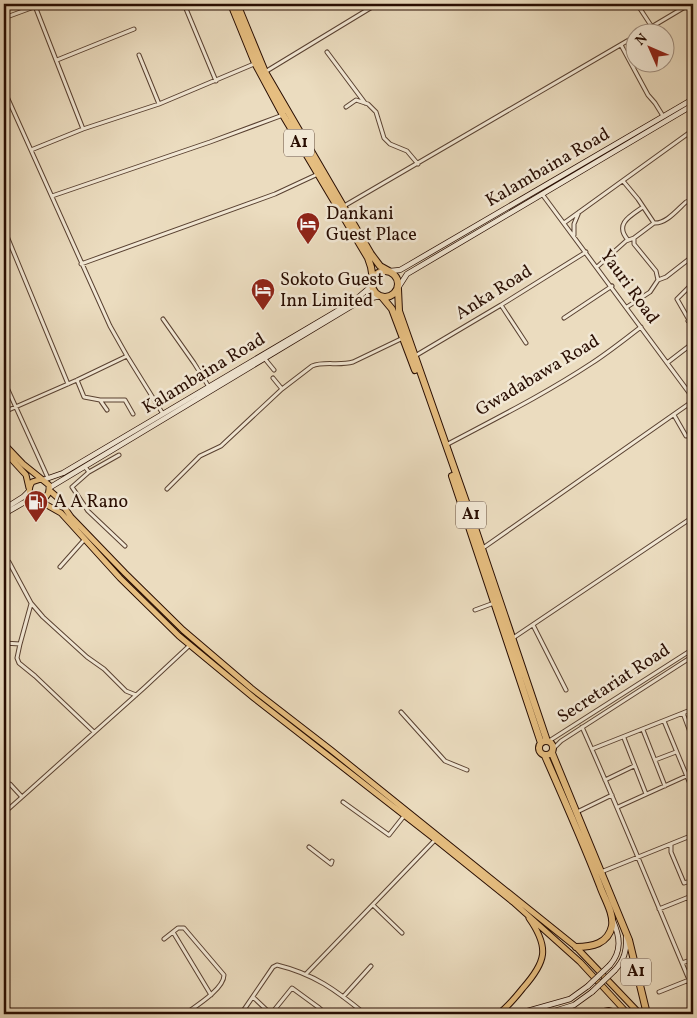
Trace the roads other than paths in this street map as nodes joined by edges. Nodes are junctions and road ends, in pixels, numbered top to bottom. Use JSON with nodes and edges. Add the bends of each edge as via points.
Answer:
{"nodes":[{"id":1,"x":42,"y":4,"type":"edge"},
{"id":2,"x":184,"y":4,"type":"edge"},
{"id":3,"x":231,"y":4,"type":"edge"},
{"id":4,"x":237,"y":4,"type":"edge"},
{"id":5,"x":377,"y":4,"type":"edge"},
{"id":6,"x":637,"y":4,"type":"edge"},
{"id":7,"x":690,"y":4,"type":"edge"},
{"id":8,"x":35,"y":6,"type":"junction"},
{"id":9,"x":4,"y":18,"type":"edge"},
{"id":10,"x":649,"y":22,"type":"edge"},
{"id":11,"x":660,"y":22,"type":"edge"},
{"id":12,"x":134,"y":29,"type":"dead end"},
{"id":13,"x":624,"y":43,"type":"edge"},
{"id":14,"x":621,"y":45,"type":"junction"},
{"id":15,"x":327,"y":52,"type":"dead end"},
{"id":16,"x":139,"y":55,"type":"dead end"},
{"id":17,"x":57,"y":60,"type":"junction"},
{"id":18,"x":255,"y":63,"type":"junction"},
{"id":19,"x":265,"y":72,"type":"junction"},
{"id":20,"x":216,"y":81,"type":"junction"},
{"id":21,"x":4,"y":90,"type":"edge"},
{"id":22,"x":693,"y":99,"type":"edge"},
{"id":23,"x":365,"y":103,"type":"junction"},
{"id":24,"x":158,"y":104,"type":"junction"},
{"id":25,"x":693,"y":104,"type":"edge"},
{"id":26,"x":346,"y":107,"type":"dead end"},
{"id":27,"x":283,"y":115,"type":"junction"},
{"id":28,"x":663,"y":116,"type":"junction"},
{"id":29,"x":83,"y":129,"type":"junction"},
{"id":30,"x":693,"y":130,"type":"edge"},
{"id":31,"x":31,"y":150,"type":"junction"},
{"id":32,"x":418,"y":164,"type":"junction"},
{"id":33,"x":318,"y":174,"type":"junction"},
{"id":34,"x":623,"y":181,"type":"junction"},
{"id":35,"x":542,"y":193,"type":"junction"},
{"id":36,"x":52,"y":196,"type":"junction"},
{"id":37,"x":693,"y":203,"type":"edge"},
{"id":38,"x":344,"y":206,"type":"junction"},
{"id":39,"x":643,"y":207,"type":"junction"},
{"id":40,"x":579,"y":212,"type":"junction"},
{"id":41,"x":564,"y":222,"type":"junction"},
{"id":42,"x":654,"y":222,"type":"junction"},
{"id":43,"x":4,"y":229,"type":"edge"},
{"id":44,"x":574,"y":236,"type":"junction"},
{"id":45,"x":634,"y":238,"type":"junction"},
{"id":46,"x":628,"y":240,"type":"junction"},
{"id":47,"x":586,"y":252,"type":"junction"},
{"id":48,"x":693,"y":256,"type":"edge"},
{"id":49,"x":81,"y":264,"type":"junction"},
{"id":50,"x":597,"y":267,"type":"junction"},
{"id":51,"x":389,"y":271,"type":"junction"},
{"id":52,"x":372,"y":280,"type":"junction"},
{"id":53,"x":658,"y":280,"type":"junction"},
{"id":54,"x":693,"y":283,"type":"edge"},
{"id":55,"x":612,"y":286,"type":"junction"},
{"id":56,"x":398,"y":288,"type":"junction"},
{"id":57,"x":381,"y":297,"type":"junction"},
{"id":58,"x":501,"y":305,"type":"junction"},
{"id":59,"x":627,"y":307,"type":"junction"},
{"id":60,"x":693,"y":317,"type":"edge"},
{"id":61,"x":564,"y":318,"type":"dead end"},
{"id":62,"x":163,"y":319,"type":"dead end"},
{"id":63,"x":688,"y":321,"type":"junction"},
{"id":64,"x":641,"y":327,"type":"junction"},
{"id":65,"x":693,"y":327,"type":"edge"},
{"id":66,"x":403,"y":337,"type":"junction"},
{"id":67,"x":526,"y":343,"type":"dead end"},
{"id":68,"x":693,"y":343,"type":"edge"},
{"id":69,"x":126,"y":356,"type":"junction"},
{"id":70,"x":415,"y":356,"type":"junction"},
{"id":71,"x":265,"y":359,"type":"junction"},
{"id":72,"x":667,"y":363,"type":"junction"},
{"id":73,"x":274,"y":370,"type":"dead end"},
{"id":74,"x":273,"y":378,"type":"dead end"},
{"id":75,"x":77,"y":380,"type":"junction"},
{"id":76,"x":4,"y":381,"type":"edge"},
{"id":77,"x":68,"y":384,"type":"junction"},
{"id":78,"x":209,"y":387,"type":"junction"},
{"id":79,"x":282,"y":388,"type":"junction"},
{"id":80,"x":100,"y":400,"type":"junction"},
{"id":81,"x":693,"y":400,"type":"edge"},
{"id":82,"x":15,"y":407,"type":"junction"},
{"id":83,"x":107,"y":410,"type":"dead end"},
{"id":84,"x":4,"y":412,"type":"edge"},
{"id":85,"x":133,"y":414,"type":"dead end"},
{"id":86,"x":164,"y":414,"type":"junction"},
{"id":87,"x":674,"y":415,"type":"junction"},
{"id":88,"x":686,"y":436,"type":"dead end"},
{"id":89,"x":4,"y":444,"type":"edge"},
{"id":90,"x":446,"y":445,"type":"junction"},
{"id":91,"x":4,"y":451,"type":"edge"},
{"id":92,"x":119,"y":455,"type":"dead end"},
{"id":93,"x":85,"y":467,"type":"junction"},
{"id":94,"x":89,"y":472,"type":"junction"},
{"id":95,"x":44,"y":479,"type":"junction"},
{"id":96,"x":49,"y":489,"type":"junction"},
{"id":97,"x":167,"y":489,"type":"dead end"},
{"id":98,"x":29,"y":490,"type":"junction"},
{"id":99,"x":37,"y":500,"type":"junction"},
{"id":100,"x":4,"y":510,"type":"edge"},
{"id":101,"x":4,"y":514,"type":"edge"},
{"id":102,"x":693,"y":517,"type":"edge"},
{"id":103,"x":84,"y":540,"type":"junction"},
{"id":104,"x":125,"y":546,"type":"dead end"},
{"id":105,"x":482,"y":549,"type":"junction"},
{"id":106,"x":4,"y":557,"type":"edge"},
{"id":107,"x":60,"y":567,"type":"dead end"},
{"id":108,"x":31,"y":603,"type":"junction"},
{"id":109,"x":494,"y":603,"type":"junction"},
{"id":110,"x":475,"y":610,"type":"dead end"},
{"id":111,"x":533,"y":625,"type":"junction"},
{"id":112,"x":512,"y":638,"type":"junction"},
{"id":113,"x":4,"y":643,"type":"edge"},
{"id":114,"x":20,"y":644,"type":"junction"},
{"id":115,"x":190,"y":645,"type":"junction"},
{"id":116,"x":693,"y":649,"type":"edge"},
{"id":117,"x":692,"y":657,"type":"edge"},
{"id":118,"x":693,"y":664,"type":"edge"},
{"id":119,"x":566,"y":690,"type":"dead end"},
{"id":120,"x":126,"y":691,"type":"junction"},
{"id":121,"x":136,"y":695,"type":"junction"},
{"id":122,"x":129,"y":702,"type":"junction"},
{"id":123,"x":693,"y":709,"type":"edge"},
{"id":124,"x":400,"y":712,"type":"dead end"},
{"id":125,"x":683,"y":713,"type":"junction"},
{"id":126,"x":664,"y":721,"type":"junction"},
{"id":127,"x":582,"y":727,"type":"junction"},
{"id":128,"x":643,"y":730,"type":"junction"},
{"id":129,"x":94,"y":732,"type":"junction"},
{"id":130,"x":624,"y":738,"type":"junction"},
{"id":131,"x":693,"y":740,"type":"edge"},
{"id":132,"x":546,"y":742,"type":"junction"},
{"id":133,"x":592,"y":749,"type":"junction"},
{"id":134,"x":553,"y":751,"type":"junction"},
{"id":135,"x":676,"y":752,"type":"junction"},
{"id":136,"x":545,"y":756,"type":"junction"},
{"id":137,"x":655,"y":760,"type":"junction"},
{"id":138,"x":634,"y":766,"type":"junction"},
{"id":139,"x":467,"y":770,"type":"dead end"},
{"id":140,"x":693,"y":773,"type":"edge"},
{"id":141,"x":686,"y":776,"type":"junction"},
{"id":142,"x":605,"y":780,"type":"junction"},
{"id":143,"x":4,"y":784,"type":"edge"},
{"id":144,"x":665,"y":786,"type":"junction"},
{"id":145,"x":693,"y":791,"type":"edge"},
{"id":146,"x":646,"y":794,"type":"junction"},
{"id":147,"x":612,"y":795,"type":"junction"},
{"id":148,"x":22,"y":797,"type":"junction"},
{"id":149,"x":342,"y":802,"type":"dead end"},
{"id":150,"x":618,"y":806,"type":"junction"},
{"id":151,"x":576,"y":812,"type":"junction"},
{"id":152,"x":4,"y":813,"type":"edge"},
{"id":153,"x":404,"y":816,"type":"junction"},
{"id":154,"x":693,"y":836,"type":"edge"},
{"id":155,"x":436,"y":840,"type":"junction"},
{"id":156,"x":671,"y":845,"type":"junction"},
{"id":157,"x":309,"y":847,"type":"dead end"},
{"id":158,"x":638,"y":858,"type":"junction"},
{"id":159,"x":332,"y":861,"type":"dead end"},
{"id":160,"x":601,"y":872,"type":"junction"},
{"id":161,"x":693,"y":880,"type":"edge"},
{"id":162,"x":373,"y":905,"type":"junction"},
{"id":163,"x":518,"y":906,"type":"junction"},
{"id":164,"x":693,"y":906,"type":"edge"},
{"id":165,"x":659,"y":909,"type":"junction"},
{"id":166,"x":611,"y":915,"type":"junction"},
{"id":167,"x":624,"y":929,"type":"junction"},
{"id":168,"x":173,"y":932,"type":"junction"},
{"id":169,"x":402,"y":933,"type":"dead end"},
{"id":170,"x":164,"y":939,"type":"dead end"},
{"id":171,"x":576,"y":947,"type":"junction"},
{"id":172,"x":693,"y":959,"type":"edge"},
{"id":173,"x":682,"y":964,"type":"junction"},
{"id":174,"x":371,"y":966,"type":"dead end"},
{"id":175,"x":306,"y":974,"type":"junction"},
{"id":176,"x":689,"y":980,"type":"junction"},
{"id":177,"x":693,"y":989,"type":"edge"},
{"id":178,"x":660,"y":992,"type":"dead end"},
{"id":179,"x":211,"y":995,"type":"junction"},
{"id":180,"x":253,"y":997,"type":"junction"},
{"id":181,"x":344,"y":997,"type":"junction"},
{"id":182,"x":4,"y":1009,"type":"edge"},
{"id":183,"x":10,"y":1013,"type":"edge"},
{"id":184,"x":28,"y":1014,"type":"edge"},
{"id":185,"x":185,"y":1014,"type":"edge"},
{"id":186,"x":241,"y":1014,"type":"edge"},
{"id":187,"x":271,"y":1014,"type":"edge"},
{"id":188,"x":326,"y":1014,"type":"edge"},
{"id":189,"x":365,"y":1014,"type":"edge"},
{"id":190,"x":498,"y":1014,"type":"edge"},
{"id":191,"x":517,"y":1014,"type":"edge"},
{"id":192,"x":546,"y":1014,"type":"edge"},
{"id":193,"x":594,"y":1014,"type":"edge"},
{"id":194,"x":620,"y":1014,"type":"edge"},
{"id":195,"x":628,"y":1014,"type":"edge"},
{"id":196,"x":640,"y":1014,"type":"edge"},
{"id":197,"x":647,"y":1014,"type":"edge"}],
"edges":[{"from":1,"to":8,"type":"street"},
{"from":2,"to":20,"type":"street"},
{"from":3,"to":18,"type":"highway","number":"A1"},
{"from":4,"to":19,"type":"highway","number":"A1"},
{"from":5,"to":19,"type":"street"},
{"from":6,"to":10,"type":"street"},
{"from":7,"to":11,"type":"street"},
{"from":8,"to":9,"type":"street"},
{"from":8,"to":17,"type":"street"},
{"from":12,"to":17,"type":"street"},
{"from":13,"to":14,"type":"street"},
{"from":14,"to":28,"type":"street"},
{"from":14,"to":32,"type":"street"},
{"from":15,"to":23,"type":"street"},
{"from":16,"to":24,"type":"street"},
{"from":17,"to":29,"type":"street"},
{"from":18,"to":20,"type":"street"},
{"from":18,"to":27,"type":"highway","number":"A1"},
{"from":19,"to":38,"type":"highway","number":"A1"},
{"from":20,"to":24,"type":"street"},
{"from":21,"to":31,"type":"street"},
{"from":22,"to":28,"type":"main road","name":"Kalambaina Road"},
{"from":23,"to":26,"type":"street","via":[[356,100]]},
{"from":23,"to":32,"type":"street","via":[[376,112],[384,138],[407,151]]},
{"from":24,"to":29,"type":"street"},
{"from":25,"to":35,"type":"main road"},
{"from":27,"to":33,"type":"highway","number":"A1"},
{"from":27,"to":36,"type":"street"},
{"from":28,"to":51,"type":"main road","name":"Kalambaina Road","via":[[400,270]]},
{"from":29,"to":31,"type":"street"},
{"from":30,"to":34,"type":"street"},
{"from":31,"to":36,"type":"street"},
{"from":32,"to":38,"type":"street"},
{"from":33,"to":49,"type":"street","via":[[275,194]]},
{"from":33,"to":52,"type":"highway","number":"A1","via":[[368,258]]},
{"from":34,"to":39,"type":"street"},
{"from":34,"to":40,"type":"street"},
{"from":35,"to":41,"type":"street","name":"Yauri Road"},
{"from":35,"to":56,"type":"main road","via":[[407,274]]},
{"from":36,"to":49,"type":"street"},
{"from":37,"to":42,"type":"street","via":[[686,202],[662,222]]},
{"from":38,"to":51,"type":"highway","number":"A1","via":[[371,254],[380,266]]},
{"from":39,"to":42,"type":"street"},
{"from":39,"to":46,"type":"street","via":[[622,225]]},
{"from":40,"to":41,"type":"street"},
{"from":40,"to":44,"type":"street"},
{"from":41,"to":44,"type":"street","name":"Yauri Road"},
{"from":42,"to":45,"type":"street"},
{"from":43,"to":77,"type":"street"},
{"from":44,"to":47,"type":"street","name":"Yauri Road"},
{"from":45,"to":46,"type":"street"},
{"from":45,"to":53,"type":"street","via":[[634,244],[656,271]]},
{"from":46,"to":50,"type":"street"},
{"from":47,"to":50,"type":"street","name":"Yauri Road"},
{"from":47,"to":58,"type":"street","name":"Anka Road"},
{"from":48,"to":53,"type":"street"},
{"from":49,"to":69,"type":"street"},
{"from":50,"to":55,"type":"street","name":"Yauri Road"},
{"from":51,"to":52,"type":"highway","via":[[379,272]]},
{"from":51,"to":56,"type":"highway","via":[[397,277]]},
{"from":52,"to":57,"type":"highway","via":[[373,290]]},
{"from":52,"to":78,"type":"main road","name":"Kalambaina Road","via":[[354,301]]},
{"from":53,"to":59,"type":"street","via":[[650,292]]},
{"from":54,"to":63,"type":"street","via":[[677,299]]},
{"from":55,"to":59,"type":"street","name":"Yauri Road"},
{"from":55,"to":61,"type":"street"},
{"from":56,"to":57,"type":"highway","via":[[389,297]]},
{"from":56,"to":70,"type":"highway","number":"A1","via":[[399,311]]},
{"from":57,"to":66,"type":"highway","number":"A1","via":[[392,310]]},
{"from":57,"to":71,"type":"main road","via":[[363,300]]},
{"from":58,"to":67,"type":"street"},
{"from":58,"to":70,"type":"street","name":"Anka Road"},
{"from":59,"to":64,"type":"street","name":"Yauri Road"},
{"from":60,"to":63,"type":"street"},
{"from":62,"to":78,"type":"street"},
{"from":63,"to":65,"type":"street"},
{"from":64,"to":72,"type":"street","name":"Yauri Road"},
{"from":64,"to":90,"type":"street","name":"Gwadabawa Road","via":[[566,380]]},
{"from":66,"to":79,"type":"street","via":[[353,362],[312,366]]},
{"from":66,"to":109,"type":"highway","number":"A1"},
{"from":68,"to":72,"type":"street"},
{"from":69,"to":75,"type":"street"},
{"from":69,"to":86,"type":"street"},
{"from":70,"to":90,"type":"highway","number":"A1"},
{"from":71,"to":73,"type":"street"},
{"from":71,"to":93,"type":"main road"},
{"from":72,"to":81,"type":"street","name":"Yauri Road"},
{"from":74,"to":79,"type":"street"},
{"from":75,"to":77,"type":"street"},
{"from":75,"to":80,"type":"street","via":[[84,397]]},
{"from":76,"to":82,"type":"street"},
{"from":77,"to":82,"type":"street"},
{"from":78,"to":86,"type":"main road","name":"Kalambaina Road"},
{"from":79,"to":97,"type":"street","via":[[221,446],[200,456]]},
{"from":80,"to":83,"type":"street"},
{"from":80,"to":85,"type":"street","via":[[125,400]]},
{"from":81,"to":87,"type":"street"},
{"from":82,"to":84,"type":"street"},
{"from":82,"to":95,"type":"street"},
{"from":86,"to":95,"type":"main road","name":"Kalambaina Road","via":[[63,473]]},
{"from":87,"to":88,"type":"street"},
{"from":87,"to":105,"type":"street"},
{"from":89,"to":95,"type":"main road","via":[[23,464]]},
{"from":90,"to":105,"type":"highway","number":"A1"},
{"from":91,"to":98,"type":"main road","via":[[26,475]]},
{"from":92,"to":94,"type":"street"},
{"from":93,"to":94,"type":"street"},
{"from":93,"to":96,"type":"main road"},
{"from":94,"to":104,"type":"street","via":[[72,487],[88,511]]},
{"from":95,"to":96,"type":"main road"},
{"from":95,"to":98,"type":"main road","via":[[34,480]]},
{"from":96,"to":99,"type":"main road","via":[[47,496]]},
{"from":96,"to":171,"type":"main road","via":[[78,524],[183,630]]},
{"from":98,"to":99,"type":"main road"},
{"from":98,"to":100,"type":"main road"},
{"from":99,"to":101,"type":"main road"},
{"from":99,"to":103,"type":"main road","via":[[61,514]]},
{"from":102,"to":111,"type":"street"},
{"from":103,"to":107,"type":"street"},
{"from":103,"to":115,"type":"main road"},
{"from":105,"to":112,"type":"highway","number":"A1"},
{"from":106,"to":108,"type":"street"},
{"from":108,"to":114,"type":"street"},
{"from":108,"to":120,"type":"street"},
{"from":109,"to":110,"type":"street"},
{"from":109,"to":132,"type":"highway","number":"A1"},
{"from":111,"to":112,"type":"street"},
{"from":111,"to":119,"type":"street"},
{"from":112,"to":132,"type":"highway","number":"A1"},
{"from":113,"to":114,"type":"street"},
{"from":114,"to":129,"type":"street","via":[[17,658],[20,664]]},
{"from":115,"to":121,"type":"street"},
{"from":115,"to":153,"type":"main road"},
{"from":116,"to":132,"type":"street","name":"Secretariat Road"},
{"from":117,"to":118,"type":"street"},
{"from":117,"to":127,"type":"street","name":"Secretariat Road"},
{"from":120,"to":121,"type":"street"},
{"from":120,"to":122,"type":"street"},
{"from":121,"to":122,"type":"street"},
{"from":122,"to":129,"type":"street"},
{"from":123,"to":125,"type":"street"},
{"from":124,"to":139,"type":"street","via":[[445,761]]},
{"from":125,"to":126,"type":"street"},
{"from":125,"to":131,"type":"street"},
{"from":126,"to":128,"type":"street"},
{"from":126,"to":135,"type":"street"},
{"from":127,"to":133,"type":"street"},
{"from":127,"to":134,"type":"street","name":"Secretariat Road"},
{"from":128,"to":130,"type":"street"},
{"from":128,"to":137,"type":"street"},
{"from":129,"to":148,"type":"street"},
{"from":130,"to":133,"type":"street"},
{"from":130,"to":138,"type":"street"},
{"from":132,"to":134,"type":"highway","via":[[552,743]]},
{"from":132,"to":136,"type":"highway","via":[[539,746]]},
{"from":133,"to":142,"type":"street"},
{"from":134,"to":136,"type":"highway"},
{"from":134,"to":151,"type":"highway","number":"A1"},
{"from":135,"to":137,"type":"street"},
{"from":135,"to":141,"type":"street"},
{"from":136,"to":166,"type":"highway"},
{"from":137,"to":144,"type":"street"},
{"from":138,"to":142,"type":"street"},
{"from":138,"to":146,"type":"street"},
{"from":140,"to":141,"type":"street"},
{"from":141,"to":144,"type":"street"},
{"from":141,"to":145,"type":"street"},
{"from":142,"to":147,"type":"street"},
{"from":143,"to":148,"type":"street","via":[[10,784]]},
{"from":144,"to":146,"type":"street"},
{"from":146,"to":150,"type":"street"},
{"from":147,"to":150,"type":"street"},
{"from":147,"to":151,"type":"street"},
{"from":148,"to":152,"type":"street"},
{"from":149,"to":153,"type":"street","via":[[389,835]]},
{"from":150,"to":158,"type":"street"},
{"from":151,"to":160,"type":"highway","number":"A1"},
{"from":153,"to":155,"type":"main road"},
{"from":154,"to":156,"type":"street"},
{"from":155,"to":162,"type":"street"},
{"from":155,"to":163,"type":"main road"},
{"from":156,"to":158,"type":"street"},
{"from":156,"to":161,"type":"street","via":[[684,883]]},
{"from":157,"to":159,"type":"street","via":[[331,864]]},
{"from":158,"to":160,"type":"street"},
{"from":158,"to":165,"type":"street"},
{"from":160,"to":167,"type":"highway","number":"A1"},
{"from":162,"to":169,"type":"street"},
{"from":162,"to":175,"type":"street"},
{"from":163,"to":190,"type":"main road","via":[[539,934],[542,958],[534,975]]},
{"from":163,"to":195,"type":"main road","via":[[580,962]]},
{"from":164,"to":165,"type":"street","via":[[689,897]]},
{"from":165,"to":173,"type":"street"},
{"from":166,"to":171,"type":"highway","via":[[612,925],[606,938],[597,945]]},
{"from":166,"to":191,"type":"main road","bridge":true,"via":[[620,942],[618,953],[610,965],[570,999]]},
{"from":167,"to":192,"type":"main road","bridge":true,"via":[[626,952],[615,970],[574,1005]]},
{"from":167,"to":197,"type":"highway","number":"A1"},
{"from":168,"to":170,"type":"street"},
{"from":168,"to":179,"type":"street"},
{"from":168,"to":179,"type":"street","via":[[184,928],[223,973],[224,980]]},
{"from":171,"to":196,"type":"main road"},
{"from":172,"to":173,"type":"street"},
{"from":173,"to":176,"type":"street"},
{"from":174,"to":181,"type":"street"},
{"from":175,"to":180,"type":"street","via":[[276,965]]},
{"from":175,"to":181,"type":"street"},
{"from":176,"to":177,"type":"street"},
{"from":176,"to":178,"type":"street"},
{"from":179,"to":185,"type":"street"},
{"from":180,"to":186,"type":"street"},
{"from":180,"to":187,"type":"street"},
{"from":181,"to":189,"type":"street"},
{"from":182,"to":183,"type":"street"},
{"from":183,"to":184,"type":"street"},
{"from":187,"to":188,"type":"street","via":[[292,988]]},
{"from":193,"to":194,"type":"highway","via":[[609,1011]]}]}
